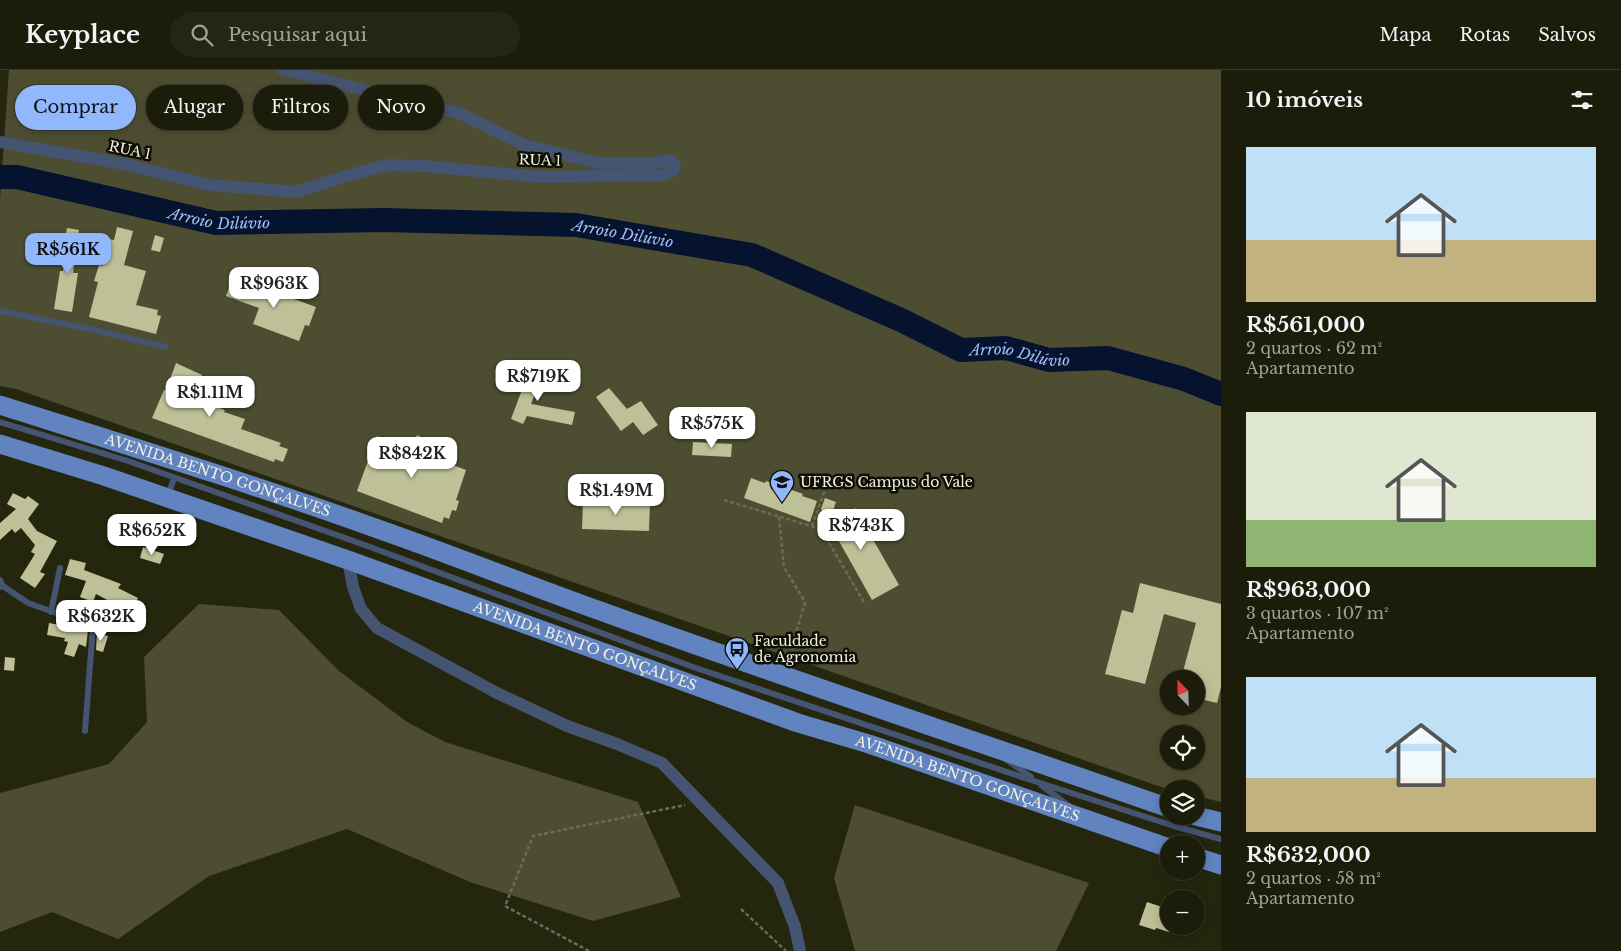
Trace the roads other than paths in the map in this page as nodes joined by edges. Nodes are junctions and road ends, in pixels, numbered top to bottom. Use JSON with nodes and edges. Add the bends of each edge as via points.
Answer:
{"nodes":[{"id":1,"x":283,"y":70,"type":"edge"},
{"id":2,"x":0,"y":142,"type":"edge"},
{"id":3,"x":0,"y":311,"type":"edge"},
{"id":4,"x":165,"y":347,"type":"dead end"},
{"id":5,"x":0,"y":405,"type":"edge"},
{"id":6,"x":0,"y":422,"type":"edge"},
{"id":7,"x":0,"y":444,"type":"edge"},
{"id":8,"x":174,"y":478,"type":"junction"},
{"id":9,"x":167,"y":498,"type":"junction"},
{"id":10,"x":348,"y":560,"type":"junction"},
{"id":11,"x":60,"y":568,"type":"dead end"},
{"id":12,"x":1,"y":584,"type":"edge"},
{"id":13,"x":51,"y":612,"type":"junction"},
{"id":14,"x":85,"y":731,"type":"dead end"},
{"id":15,"x":986,"y":744,"type":"junction"},
{"id":16,"x":1037,"y":782,"type":"junction"},
{"id":17,"x":1160,"y":805,"type":"edge"},
{"id":18,"x":1205,"y":818,"type":"edge"},
{"id":19,"x":1088,"y":820,"type":"junction"},
{"id":20,"x":1221,"y":822,"type":"edge"},
{"id":21,"x":1221,"y":839,"type":"edge"},
{"id":22,"x":1160,"y":845,"type":"edge"},
{"id":23,"x":1205,"y":860,"type":"edge"},
{"id":24,"x":1221,"y":865,"type":"edge"},
{"id":25,"x":800,"y":951,"type":"edge"}],
"edges":[{"from":1,"to":2,"type":"street","name":"RUA 1","via":[[459,113],[524,145],[598,163],[671,160],[673,171],[663,175],[539,177],[386,165],[296,192],[208,185],[124,164]]},
{"from":3,"to":4,"type":"lane"},
{"from":5,"to":15,"type":"main road","name":"AVENIDA BENTO GONÇALVES","via":[[377,528],[617,618]]},
{"from":6,"to":8,"type":"lane"},
{"from":7,"to":9,"type":"main road","name":"AVENIDA BENTO GONÇALVES"},
{"from":8,"to":9,"type":"lane"},
{"from":8,"to":16,"type":"lane","via":[[693,667]]},
{"from":9,"to":10,"type":"main road","name":"AVENIDA BENTO GONÇALVES"},
{"from":10,"to":19,"type":"main road","name":"AVENIDA BENTO GONÇALVES","via":[[798,723],[869,744]]},
{"from":10,"to":25,"type":"street","via":[[361,608],[377,628],[498,694],[567,726],[662,762],[778,883],[795,927]]},
{"from":11,"to":13,"type":"lane"},
{"from":12,"to":13,"type":"lane","via":[[28,603]]},
{"from":13,"to":14,"type":"lane","via":[[93,626]]},
{"from":15,"to":16,"type":"lane"},
{"from":15,"to":17,"type":"main road","name":"AVENIDA BENTO GONÇALVES"},
{"from":16,"to":19,"type":"lane"},
{"from":16,"to":21,"type":"lane"},
{"from":18,"to":20,"type":"main road"},
{"from":19,"to":22,"type":"main road","name":"AVENIDA BENTO GONÇALVES"},
{"from":23,"to":24,"type":"main road"}]}
